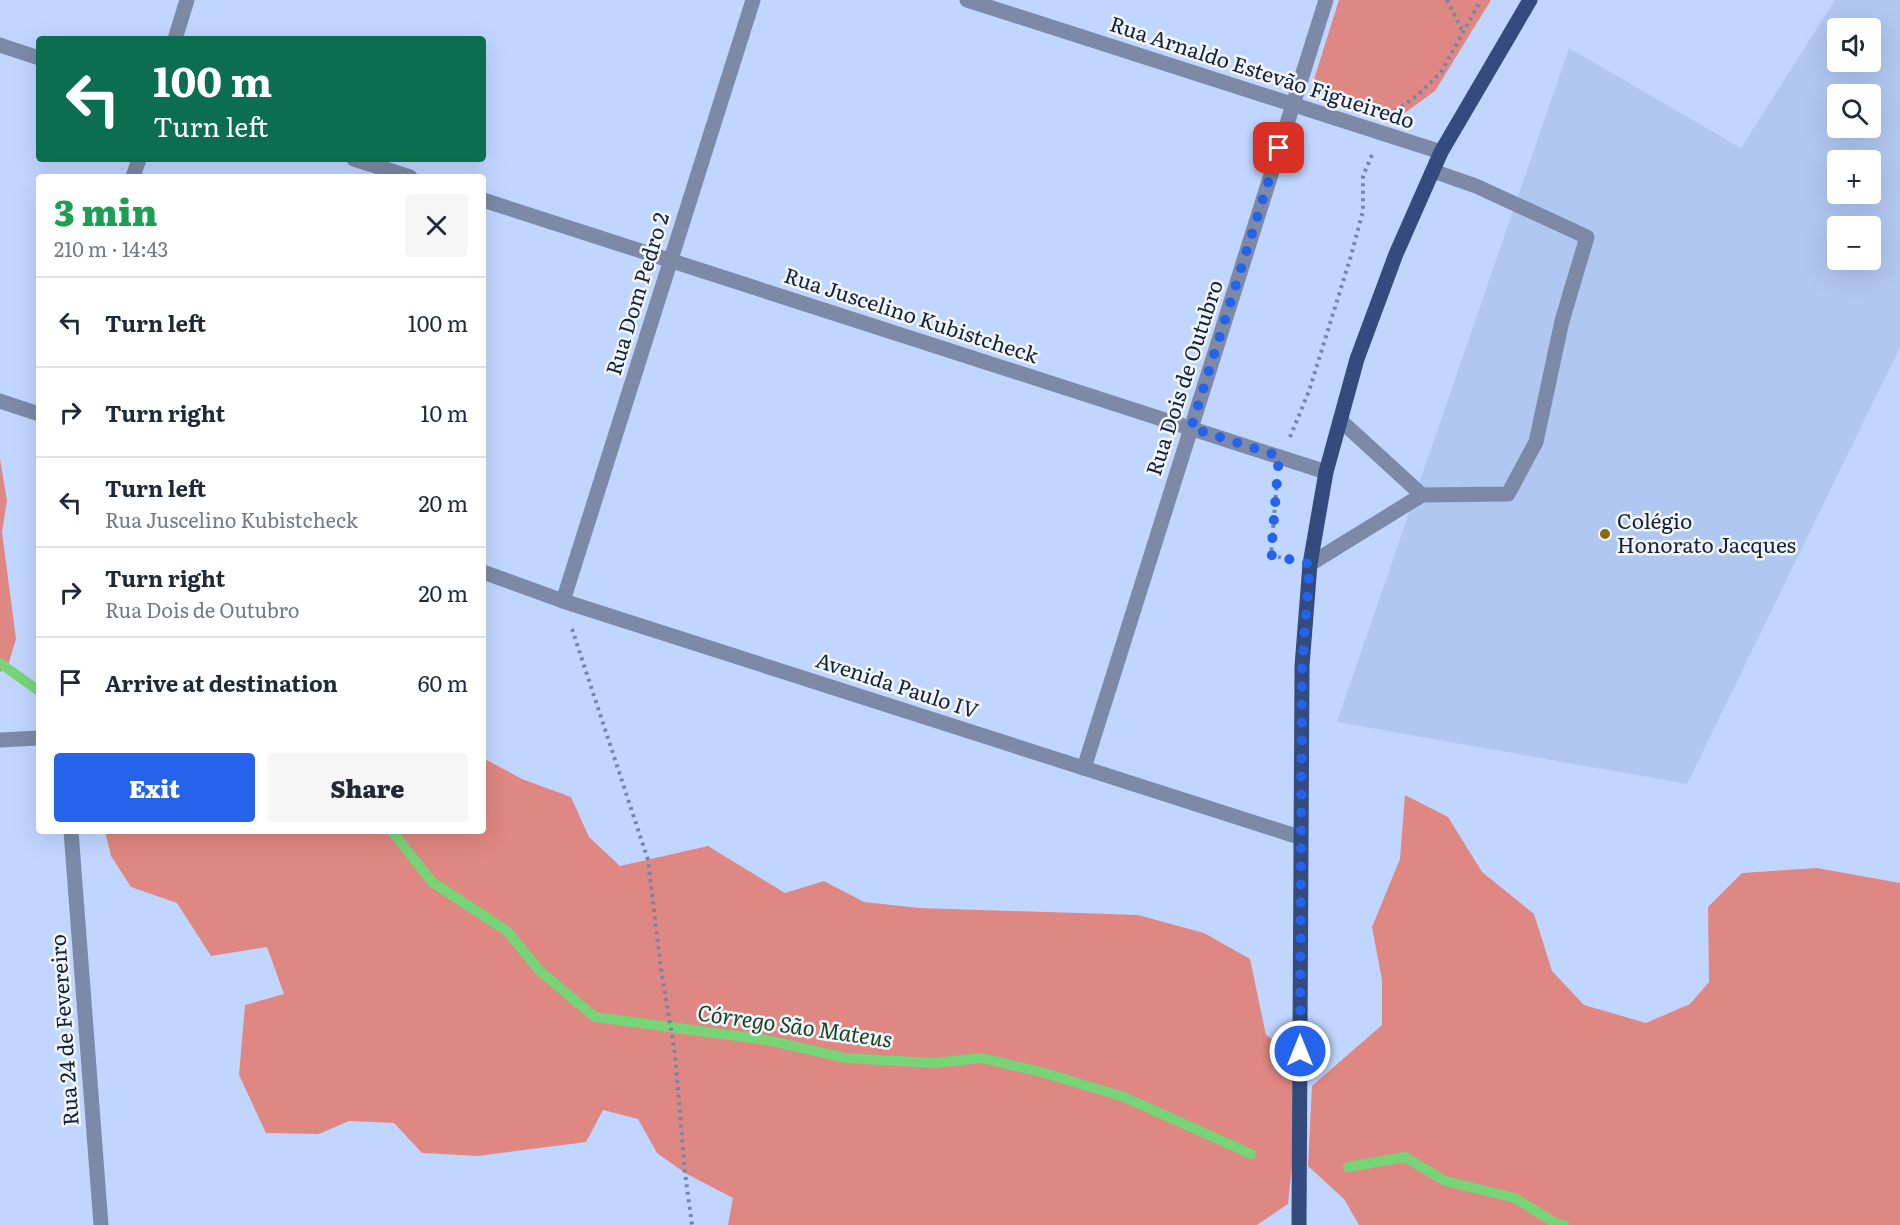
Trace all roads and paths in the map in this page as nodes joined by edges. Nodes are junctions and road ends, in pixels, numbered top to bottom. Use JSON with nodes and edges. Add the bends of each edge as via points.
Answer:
{"nodes":[{"id":1,"x":187,"y":0,"type":"edge"},
{"id":2,"x":753,"y":0,"type":"edge"},
{"id":3,"x":967,"y":0,"type":"edge"},
{"id":4,"x":1326,"y":0,"type":"edge"},
{"id":5,"x":1447,"y":0,"type":"edge"},
{"id":6,"x":1481,"y":0,"type":"edge"},
{"id":7,"x":1530,"y":0,"type":"edge"},
{"id":8,"x":1463,"y":33,"type":"junction"},
{"id":9,"x":176,"y":36,"type":"edge"},
{"id":10,"x":0,"y":45,"type":"edge"},
{"id":11,"x":36,"y":57,"type":"edge"},
{"id":12,"x":1293,"y":105,"type":"junction"},
{"id":13,"x":1384,"y":108,"type":"dead end"},
{"id":14,"x":1395,"y":111,"type":"junction"},
{"id":15,"x":1381,"y":133,"type":"junction"},
{"id":16,"x":1442,"y":152,"type":"junction"},
{"id":17,"x":363,"y":162,"type":"edge"},
{"id":18,"x":1433,"y":171,"type":"junction"},
{"id":19,"x":401,"y":174,"type":"edge"},
{"id":20,"x":486,"y":202,"type":"edge"},
{"id":21,"x":670,"y":261,"type":"junction"},
{"id":22,"x":0,"y":401,"type":"edge"},
{"id":23,"x":36,"y":413,"type":"edge"},
{"id":24,"x":1340,"y":420,"type":"junction"},
{"id":25,"x":1191,"y":428,"type":"junction"},
{"id":26,"x":1279,"y":456,"type":"junction"},
{"id":27,"x":1326,"y":472,"type":"junction"},
{"id":28,"x":1422,"y":495,"type":"junction"},
{"id":29,"x":1310,"y":564,"type":"junction"},
{"id":30,"x":486,"y":573,"type":"edge"},
{"id":31,"x":563,"y":601,"type":"junction"},
{"id":32,"x":36,"y":738,"type":"edge"},
{"id":33,"x":0,"y":740,"type":"edge"},
{"id":34,"x":1084,"y":768,"type":"junction"},
{"id":35,"x":71,"y":834,"type":"edge"},
{"id":36,"x":1299,"y":837,"type":"junction"},
{"id":37,"x":101,"y":1225,"type":"edge"},
{"id":38,"x":692,"y":1225,"type":"edge"},
{"id":39,"x":1299,"y":1225,"type":"edge"}],
"edges":[{"from":1,"to":9,"type":"street"},
{"from":2,"to":21,"type":"street","name":"Rua Dom Pedro 2"},
{"from":3,"to":12,"type":"street","name":"Rua Arnaldo Estevão Figueiredo"},
{"from":4,"to":12,"type":"street","name":"Rua Dois de Outubro"},
{"from":5,"to":8,"type":"path"},
{"from":6,"to":8,"type":"path"},
{"from":7,"to":16,"type":"main road"},
{"from":8,"to":14,"type":"path","via":[[1441,72]]},
{"from":10,"to":11,"type":"street"},
{"from":12,"to":15,"type":"street","name":"Rua Arnaldo Estevão Figueiredo"},
{"from":12,"to":25,"type":"street","name":"Rua Dois de Outubro"},
{"from":13,"to":14,"type":"path"},
{"from":14,"to":15,"type":"path"},
{"from":15,"to":16,"type":"street","name":"Rua Arnaldo Estevão Figueiredo"},
{"from":15,"to":26,"type":"path","via":[[1363,176],[1363,211],[1309,391],[1294,432]]},
{"from":16,"to":18,"type":"main road"},
{"from":17,"to":19,"type":"street"},
{"from":18,"to":24,"type":"main road","via":[[1396,254],[1357,359]]},
{"from":18,"to":28,"type":"street","via":[[1476,186],[1587,237],[1562,321],[1536,442],[1508,494]]},
{"from":20,"to":21,"type":"street","name":"Rua Juscelino Kubistcheck"},
{"from":21,"to":25,"type":"street","name":"Rua Juscelino Kubistcheck"},
{"from":21,"to":31,"type":"street","name":"Rua Dom Pedro 2"},
{"from":22,"to":23,"type":"street"},
{"from":24,"to":27,"type":"main road"},
{"from":24,"to":28,"type":"street"},
{"from":25,"to":26,"type":"street","name":"Rua Juscelino Kubistcheck"},
{"from":25,"to":34,"type":"street","name":"Rua Dois de Outubro"},
{"from":26,"to":27,"type":"street","name":"Rua Juscelino Kubistcheck"},
{"from":26,"to":29,"type":"path","via":[[1271,555]]},
{"from":27,"to":29,"type":"main road"},
{"from":28,"to":29,"type":"street"},
{"from":29,"to":36,"type":"main road","via":[[1302,666]]},
{"from":30,"to":31,"type":"street","name":"Avenida Paulo IV"},
{"from":31,"to":34,"type":"street","name":"Avenida Paulo IV"},
{"from":31,"to":38,"type":"path","via":[[648,860],[675,1054]]},
{"from":32,"to":33,"type":"street"},
{"from":34,"to":36,"type":"street","name":"Avenida Paulo IV"},
{"from":35,"to":37,"type":"street","name":"Rua 24 de Fevereiro"},
{"from":36,"to":39,"type":"main road"}]}
